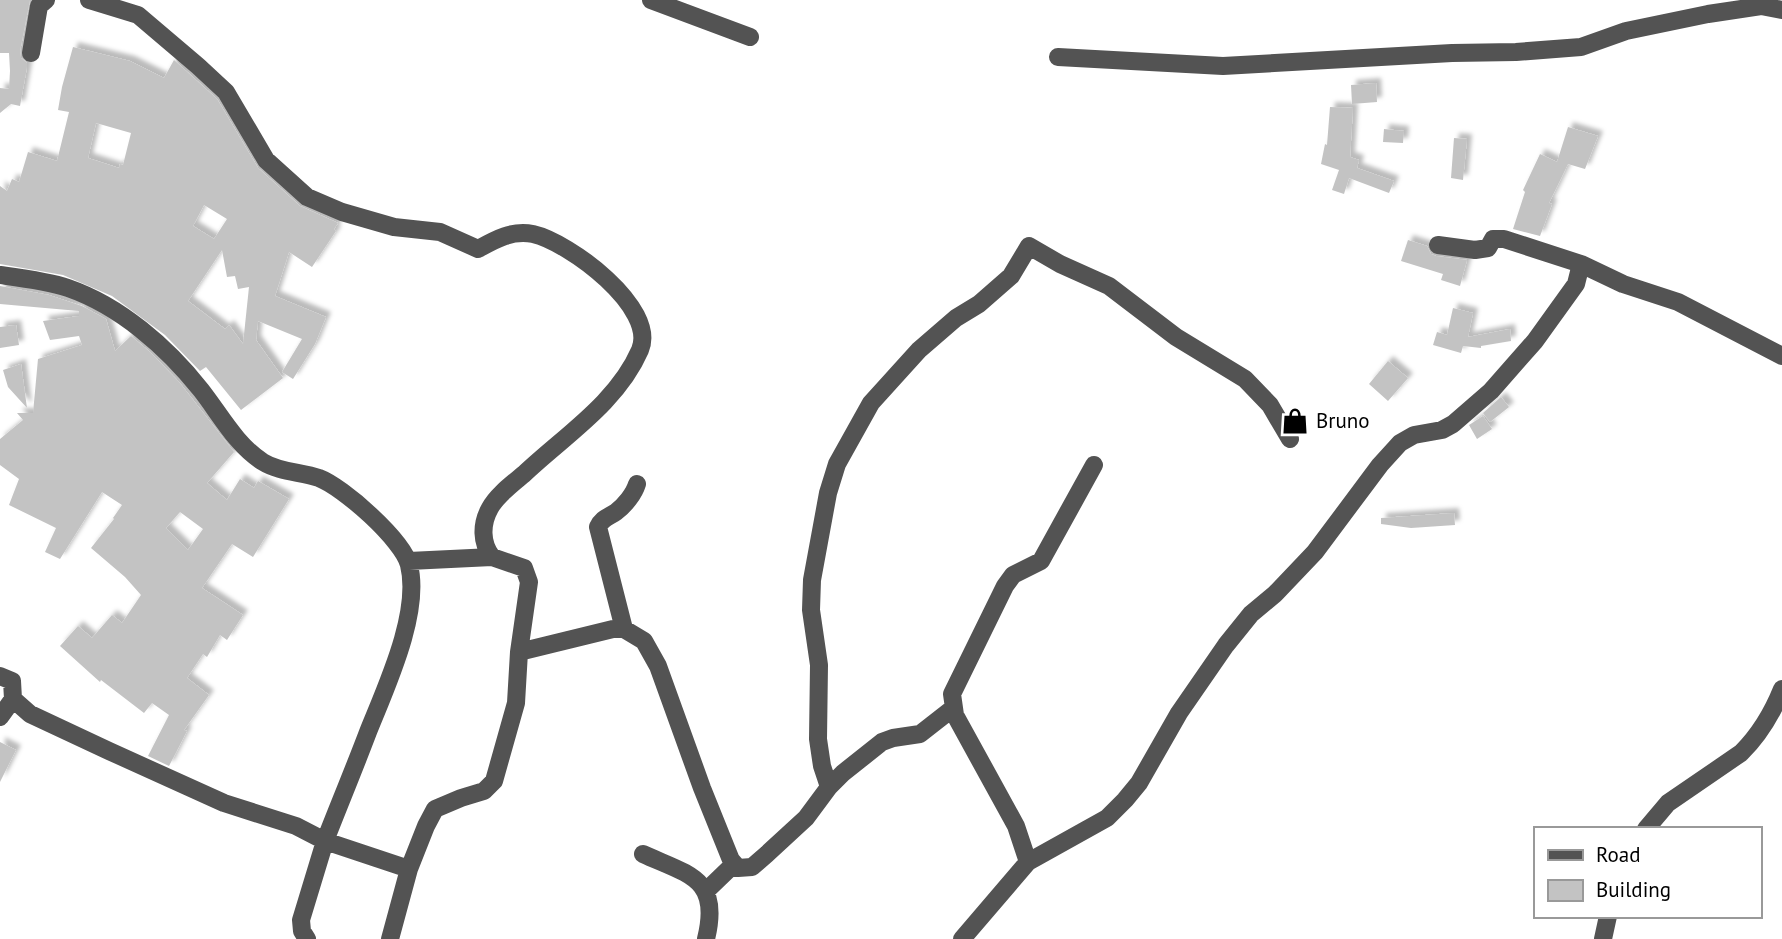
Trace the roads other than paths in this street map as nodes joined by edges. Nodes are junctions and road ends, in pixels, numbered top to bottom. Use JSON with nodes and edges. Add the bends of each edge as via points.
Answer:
{"nodes":[{"id":1,"x":46,"y":0,"type":"edge"},
{"id":2,"x":89,"y":0,"type":"edge"},
{"id":3,"x":651,"y":0,"type":"edge"},
{"id":4,"x":1782,"y":10,"type":"edge"},
{"id":5,"x":750,"y":37,"type":"dead end"},
{"id":6,"x":30,"y":53,"type":"dead end"},
{"id":7,"x":1058,"y":57,"type":"dead end"},
{"id":8,"x":1438,"y":245,"type":"dead end"},
{"id":9,"x":1581,"y":264,"type":"junction"},
{"id":10,"x":0,"y":275,"type":"edge"},
{"id":11,"x":1782,"y":356,"type":"edge"},
{"id":12,"x":1290,"y":439,"type":"dead end"},
{"id":13,"x":1094,"y":465,"type":"dead end"},
{"id":14,"x":637,"y":484,"type":"dead end"},
{"id":15,"x":492,"y":557,"type":"junction"},
{"id":16,"x":409,"y":561,"type":"junction"},
{"id":17,"x":624,"y":629,"type":"junction"},
{"id":18,"x":519,"y":652,"type":"junction"},
{"id":19,"x":0,"y":676,"type":"edge"},
{"id":20,"x":1782,"y":689,"type":"edge"},
{"id":21,"x":13,"y":699,"type":"junction"},
{"id":22,"x":952,"y":709,"type":"junction"},
{"id":23,"x":0,"y":717,"type":"edge"},
{"id":24,"x":830,"y":787,"type":"junction"},
{"id":25,"x":1648,"y":827,"type":"edge"},
{"id":26,"x":325,"y":841,"type":"junction"},
{"id":27,"x":643,"y":854,"type":"dead end"},
{"id":28,"x":1028,"y":862,"type":"junction"},
{"id":29,"x":733,"y":865,"type":"junction"},
{"id":30,"x":409,"y":869,"type":"junction"},
{"id":31,"x":706,"y":891,"type":"junction"},
{"id":32,"x":1608,"y":918,"type":"edge"},
{"id":33,"x":307,"y":939,"type":"edge"},
{"id":34,"x":390,"y":939,"type":"edge"},
{"id":35,"x":706,"y":939,"type":"edge"},
{"id":36,"x":962,"y":939,"type":"edge"},
{"id":37,"x":1603,"y":939,"type":"edge"}],
"edges":[{"from":1,"to":6,"type":"street","via":[[39,6]]},
{"from":2,"to":15,"type":"street","via":[[138,15],[198,66],[226,92],[266,160],[307,197],[394,227],[440,232],[478,249],[502,235],[531,234],[551,240],[601,273],[640,322],[641,347],[616,387],[491,505],[483,543]]},
{"from":3,"to":5,"type":"street"},
{"from":4,"to":7,"type":"street","via":[[1760,6],[1708,14],[1626,31],[1581,47],[1516,52],[1223,66]]},
{"from":8,"to":9,"type":"street","via":[[1475,250],[1488,248],[1497,238]]},
{"from":9,"to":11,"type":"street","via":[[1678,302]]},
{"from":9,"to":28,"type":"street","via":[[1576,284],[1491,391],[1443,430],[1414,435],[1400,443],[1315,552],[1251,614],[1179,713],[1125,800],[1107,818]]},
{"from":10,"to":16,"type":"street","via":[[67,288],[140,328],[169,353],[232,433],[264,462],[320,478],[347,494],[400,546]]},
{"from":12,"to":24,"type":"street","via":[[1270,405],[1245,379],[1176,337],[1109,286],[1029,246],[1011,276],[919,350],[871,403],[837,464],[812,580],[811,610],[819,665],[818,739]]},
{"from":13,"to":22,"type":"street","via":[[1041,561],[1013,575],[1005,586],[952,694]]},
{"from":14,"to":17,"type":"street","via":[[617,512],[598,527]]},
{"from":15,"to":16,"type":"street"},
{"from":15,"to":18,"type":"street","via":[[528,573]]},
{"from":16,"to":26,"type":"street","via":[[410,604],[400,651]]},
{"from":17,"to":18,"type":"street"},
{"from":17,"to":29,"type":"street","via":[[645,642],[659,666]]},
{"from":18,"to":30,"type":"street","via":[[516,703],[491,786],[435,809]]},
{"from":19,"to":21,"type":"street","via":[[12,681]]},
{"from":20,"to":25,"type":"street","via":[[1772,714],[1750,744],[1668,803]]},
{"from":21,"to":23,"type":"street"},
{"from":21,"to":26,"type":"street","via":[[30,714],[109,751],[224,803],[296,826]]},
{"from":22,"to":24,"type":"street","via":[[920,734],[883,742]]},
{"from":22,"to":28,"type":"street","via":[[1016,826]]},
{"from":24,"to":29,"type":"street","via":[[806,818],[752,867]]},
{"from":26,"to":30,"type":"street"},
{"from":26,"to":33,"type":"street","via":[[302,920]]},
{"from":27,"to":31,"type":"street","via":[[692,876]]},
{"from":28,"to":36,"type":"street"},
{"from":29,"to":31,"type":"street"},
{"from":30,"to":34,"type":"street"},
{"from":31,"to":35,"type":"street","via":[[710,921]]},
{"from":32,"to":37,"type":"street"}]}
